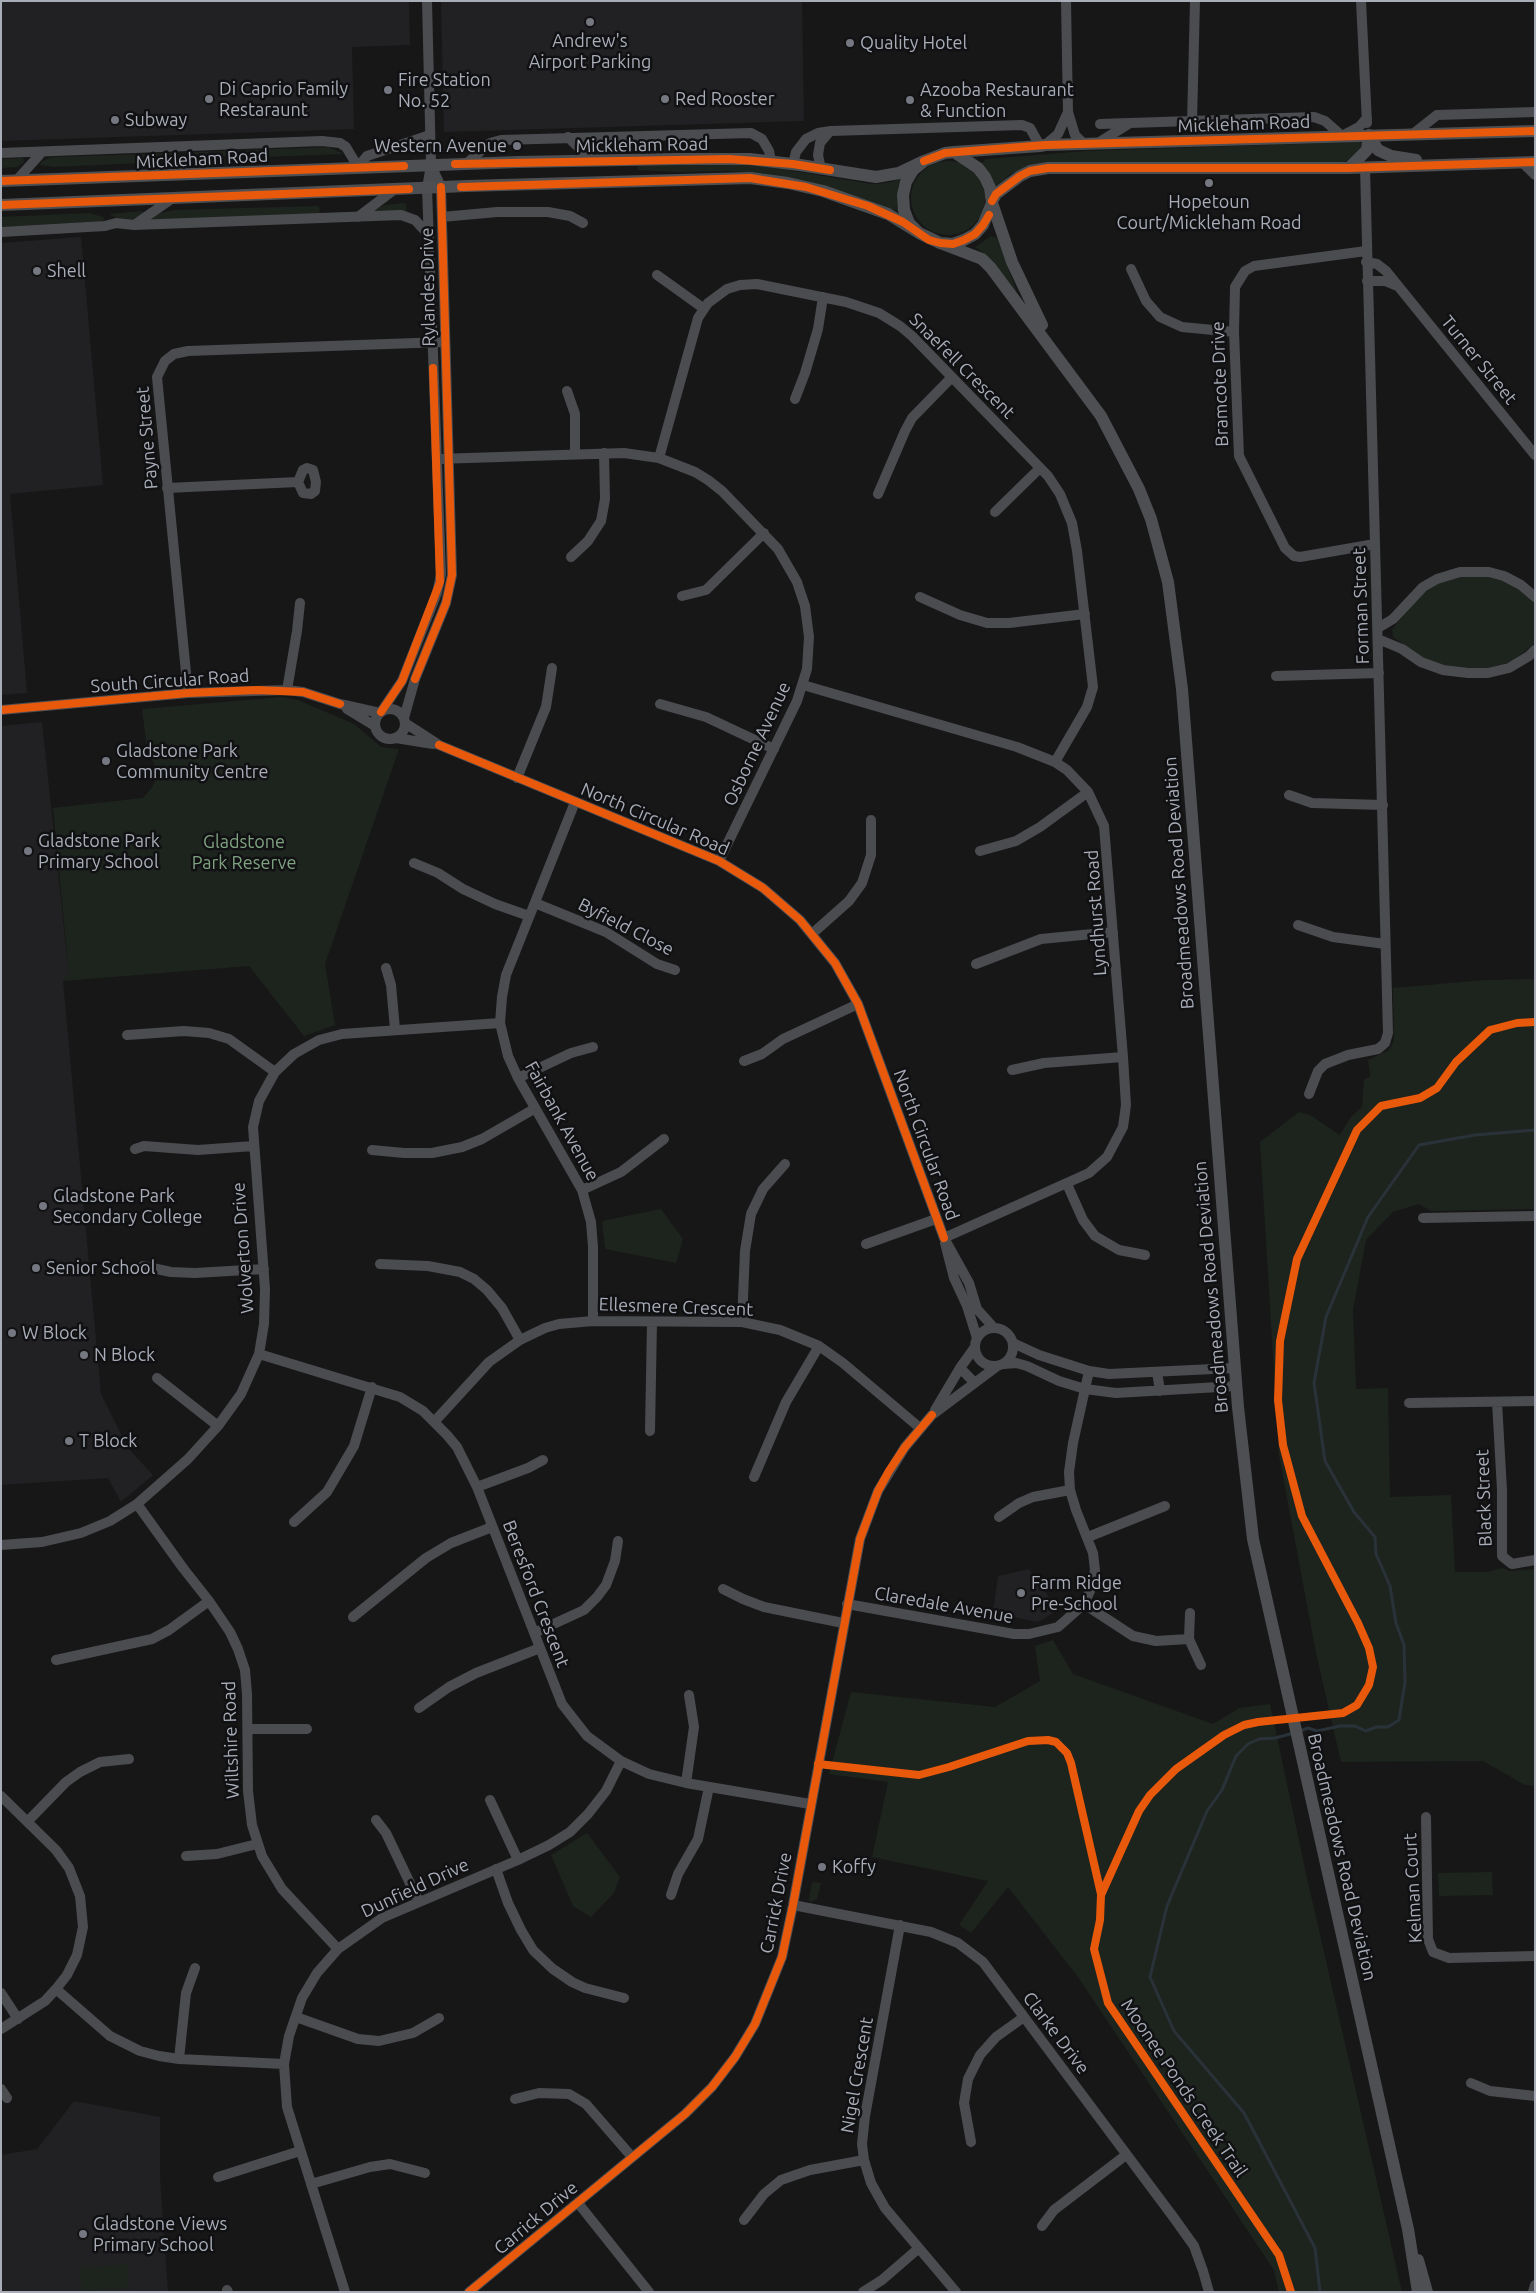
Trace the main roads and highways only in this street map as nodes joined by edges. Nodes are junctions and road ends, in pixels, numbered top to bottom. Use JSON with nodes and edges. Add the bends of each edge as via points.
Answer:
{"nodes":[{"id":1,"x":1535,"y":132,"type":"edge"},
{"id":2,"x":1369,"y":135,"type":"junction"},
{"id":3,"x":954,"y":152,"type":"junction"},
{"id":4,"x":924,"y":160,"type":"junction"},
{"id":5,"x":1528,"y":162,"type":"edge"},
{"id":6,"x":1446,"y":165,"type":"junction"},
{"id":7,"x":1349,"y":168,"type":"junction"},
{"id":8,"x":1,"y":181,"type":"edge"},
{"id":9,"x":992,"y":202,"type":"junction"},
{"id":10,"x":1,"y":205,"type":"edge"},
{"id":11,"x":918,"y":233,"type":"junction"},
{"id":12,"x":940,"y":243,"type":"junction"},
{"id":13,"x":1057,"y":354,"type":"junction"},
{"id":14,"x":1408,"y":2229,"type":"junction"},
{"id":15,"x":1418,"y":2292,"type":"edge"},
{"id":16,"x":1427,"y":2292,"type":"edge"}],
"edges":[{"from":1,"to":2,"type":"main road","name":"Mickleham Road"},
{"from":2,"to":3,"type":"main road","name":"Mickleham Road"},
{"from":2,"to":6,"type":"main road","via":[[1378,150],[1391,156]]},
{"from":2,"to":7,"type":"main road","via":[[1367,150]]},
{"from":3,"to":4,"type":"main road"},
{"from":3,"to":9,"type":"main road","via":[[986,177]]},
{"from":4,"to":8,"type":"main road","name":"Mickleham Road","via":[[883,177],[729,158],[358,167]]},
{"from":4,"to":11,"type":"main road","via":[[910,176],[903,196],[909,223]]},
{"from":5,"to":6,"type":"main road"},
{"from":6,"to":7,"type":"main road"},
{"from":7,"to":9,"type":"main road","via":[[1048,168],[1020,176],[996,194]]},
{"from":9,"to":12,"type":"main road","via":[[984,225],[975,234],[953,244]]},
{"from":9,"to":13,"type":"main road","name":"Broadmeadows Road Deviation","via":[[1023,289]]},
{"from":10,"to":11,"type":"main road","name":"Mickleham Road","via":[[750,178],[823,191],[888,214]]},
{"from":11,"to":12,"type":"main road"},
{"from":12,"to":13,"type":"main road","name":"Broadmeadows Road Deviation","via":[[982,259]]},
{"from":13,"to":14,"type":"main road","name":"Broadmeadows Road Deviation","via":[[1101,416],[1139,489],[1162,554],[1174,612],[1234,1368],[1254,1538]]},
{"from":14,"to":15,"type":"main road","name":"Broadmeadows Road Deviation"},
{"from":14,"to":16,"type":"main road","name":"Broadmeadows Road Deviation"}]}
